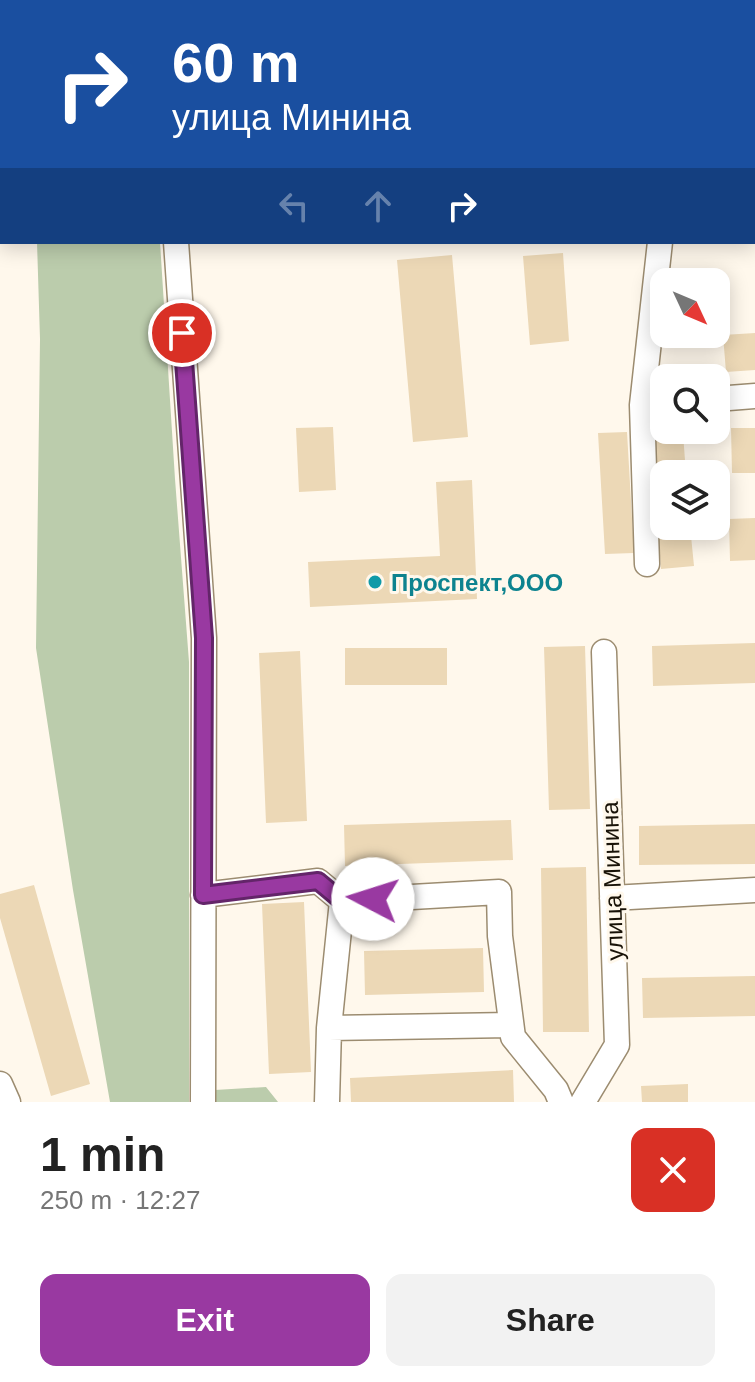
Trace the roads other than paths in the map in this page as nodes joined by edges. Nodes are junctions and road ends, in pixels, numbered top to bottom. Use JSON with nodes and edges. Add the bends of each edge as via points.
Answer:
{"nodes":[{"id":1,"x":176,"y":244,"type":"edge"},
{"id":2,"x":660,"y":244,"type":"edge"},
{"id":3,"x":655,"y":364,"type":"edge"},
{"id":4,"x":755,"y":396,"type":"edge"},
{"id":5,"x":730,"y":398,"type":"edge"},
{"id":6,"x":652,"y":444,"type":"edge"},
{"id":7,"x":647,"y":564,"type":"dead end"},
{"id":8,"x":604,"y":652,"type":"dead end"},
{"id":9,"x":755,"y":890,"type":"edge"},
{"id":10,"x":203,"y":895,"type":"junction"},
{"id":11,"x":612,"y":898,"type":"junction"},
{"id":12,"x":342,"y":901,"type":"junction"},
{"id":13,"x":511,"y":1025,"type":"junction"},
{"id":14,"x":329,"y":1028,"type":"junction"},
{"id":15,"x":0,"y":1084,"type":"edge"},
{"id":16,"x":8,"y":1102,"type":"edge"},
{"id":17,"x":203,"y":1102,"type":"edge"},
{"id":18,"x":327,"y":1102,"type":"edge"},
{"id":19,"x":561,"y":1102,"type":"edge"},
{"id":20,"x":583,"y":1102,"type":"edge"}],
"edges":[{"from":1,"to":10,"type":"street","via":[[204,638]]},
{"from":2,"to":3,"type":"street"},
{"from":4,"to":5,"type":"street"},
{"from":6,"to":7,"type":"street"},
{"from":8,"to":11,"type":"street","name":"улица Минина"},
{"from":9,"to":11,"type":"street"},
{"from":10,"to":12,"type":"street","via":[[318,881]]},
{"from":10,"to":17,"type":"street"},
{"from":11,"to":20,"type":"street","name":"улица Минина","via":[[617,1045]]},
{"from":12,"to":13,"type":"street","via":[[499,892]]},
{"from":12,"to":14,"type":"street"},
{"from":13,"to":14,"type":"street"},
{"from":13,"to":19,"type":"street","via":[[513,1037]]},
{"from":14,"to":18,"type":"street"},
{"from":15,"to":16,"type":"street"}]}
